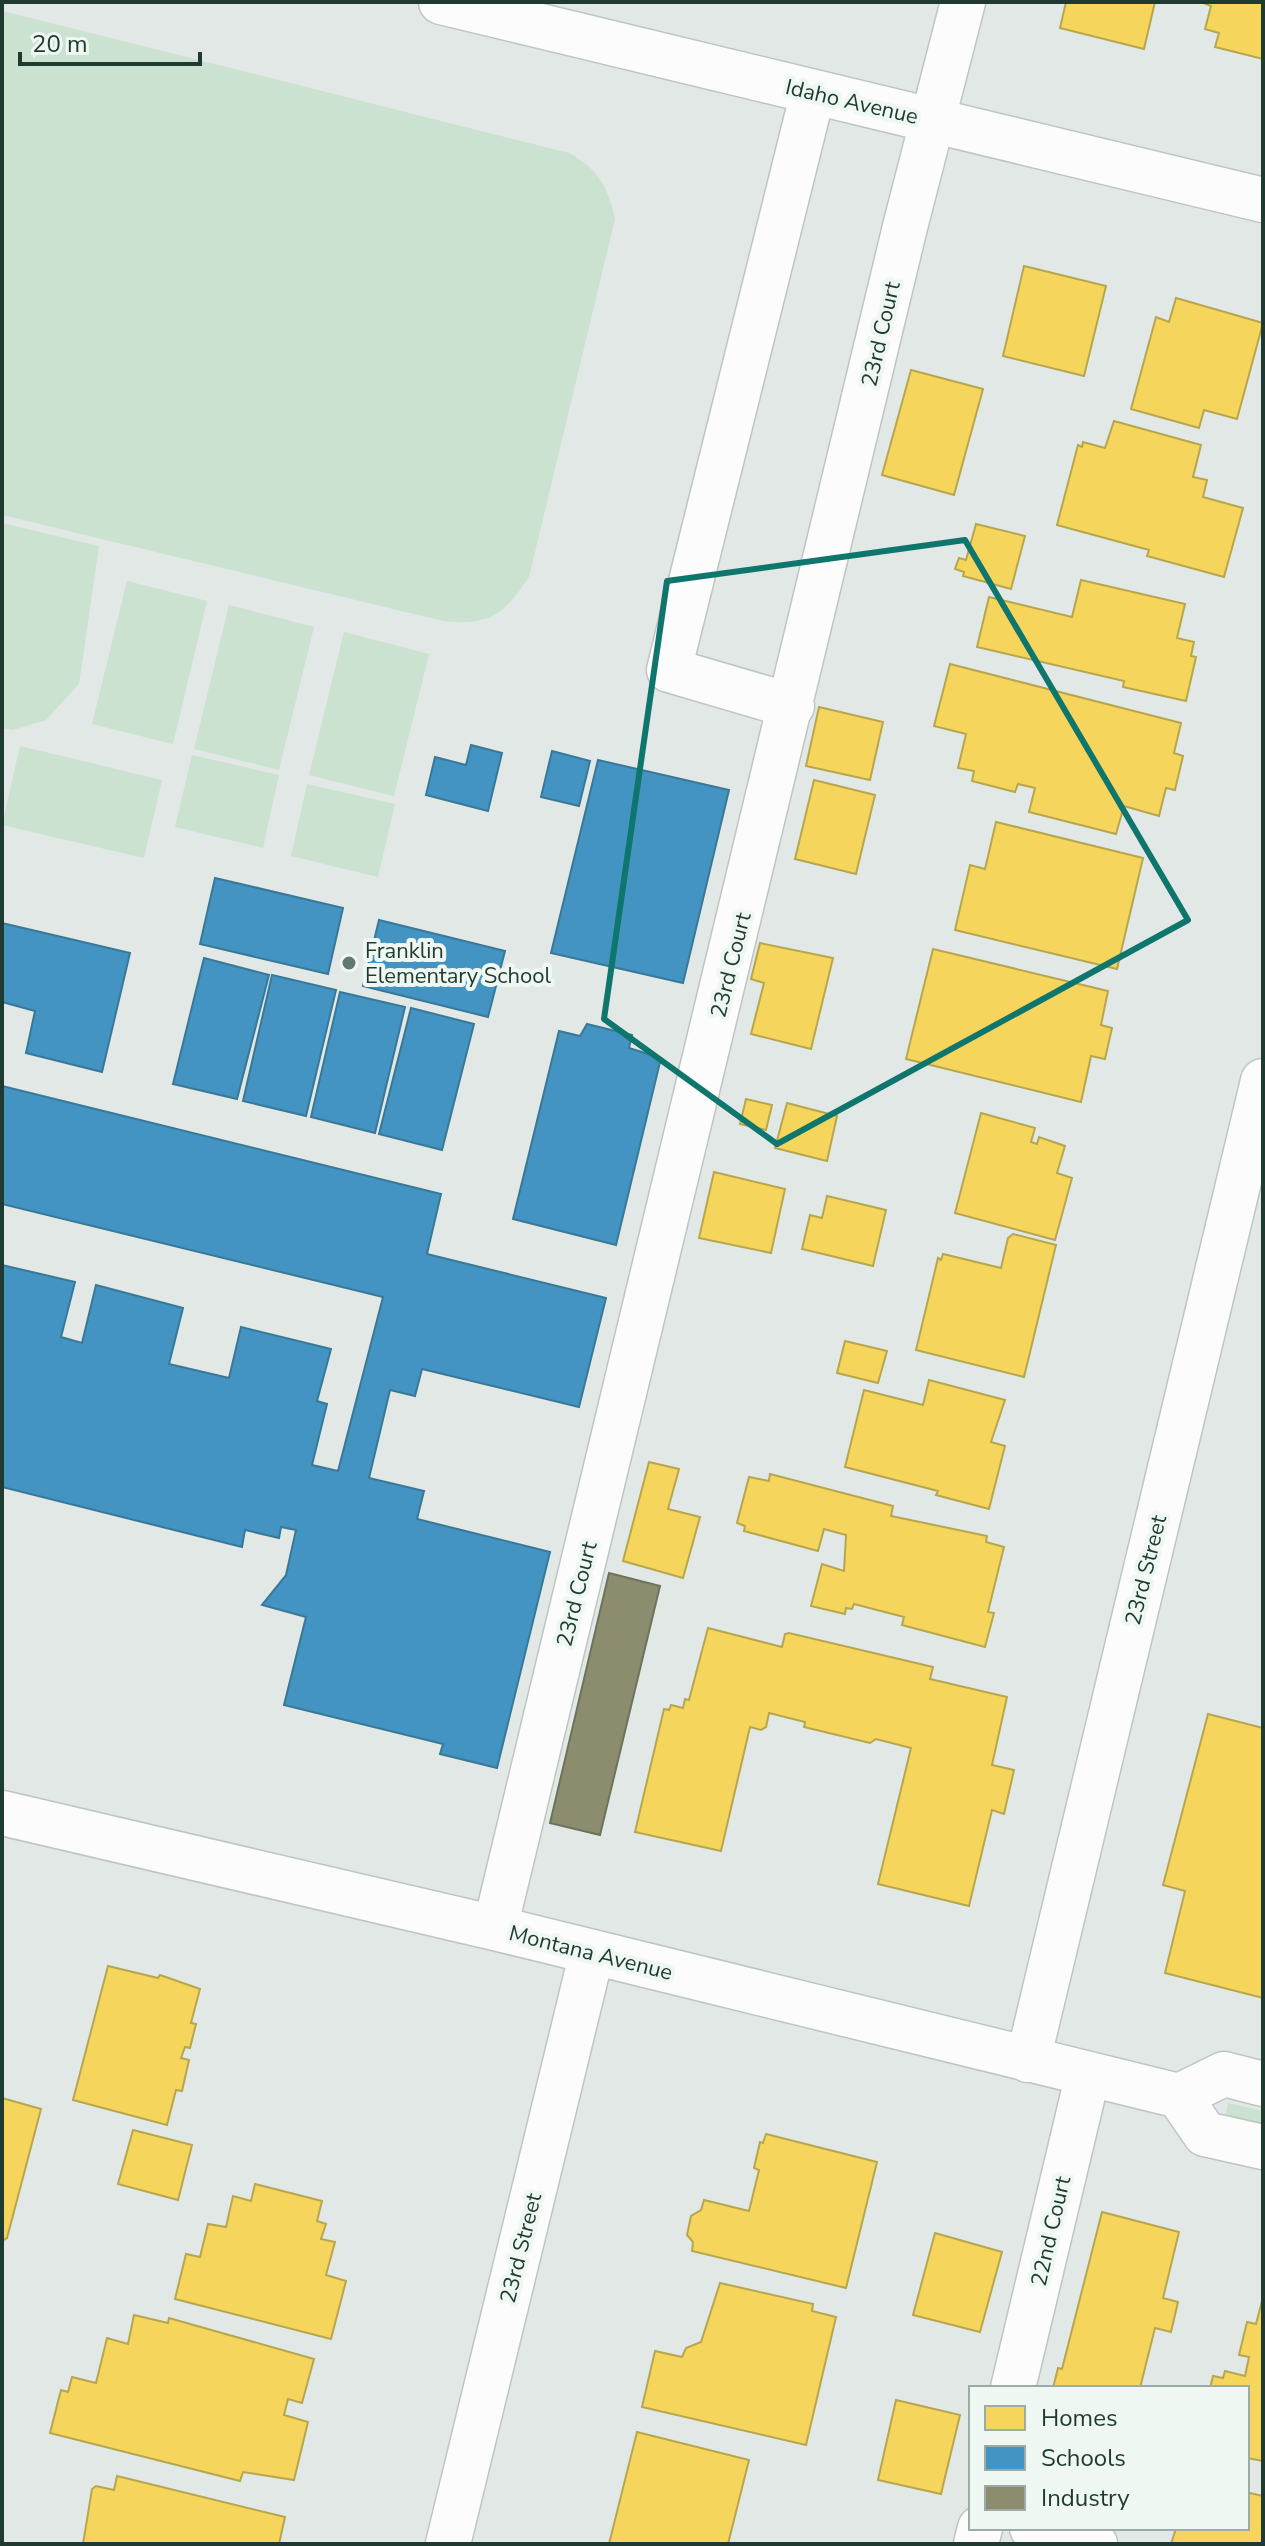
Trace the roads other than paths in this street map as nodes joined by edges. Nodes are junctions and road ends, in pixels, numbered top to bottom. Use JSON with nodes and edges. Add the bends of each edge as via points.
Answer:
{"nodes":[{"id":1,"x":441,"y":2,"type":"edge"},
{"id":2,"x":963,"y":2,"type":"edge"},
{"id":3,"x":813,"y":92,"type":"junction"},
{"id":4,"x":935,"y":121,"type":"junction"},
{"id":5,"x":1263,"y":200,"type":"edge"},
{"id":6,"x":792,"y":706,"type":"junction"},
{"id":7,"x":1263,"y":1081,"type":"edge"},
{"id":8,"x":2,"y":1813,"type":"edge"},
{"id":9,"x":495,"y":1928,"type":"junction"},
{"id":10,"x":592,"y":1952,"type":"junction"},
{"id":11,"x":1028,"y":2060,"type":"junction"},
{"id":12,"x":1088,"y":2074,"type":"junction"},
{"id":13,"x":1263,"y":2084,"type":"edge"},
{"id":14,"x":1179,"y":2096,"type":"junction"},
{"id":15,"x":1263,"y":2147,"type":"edge"},
{"id":16,"x":1013,"y":2386,"type":"edge"},
{"id":17,"x":1040,"y":2530,"type":"edge"},
{"id":18,"x":448,"y":2544,"type":"edge"},
{"id":19,"x":1095,"y":2544,"type":"edge"}],
"edges":[{"from":1,"to":3,"type":"street","name":"Idaho Avenue"},
{"from":2,"to":4,"type":"street","name":"23rd Court"},
{"from":3,"to":4,"type":"street","name":"Idaho Avenue"},
{"from":3,"to":6,"type":"street","via":[[669,670]]},
{"from":4,"to":5,"type":"street","name":"Idaho Avenue"},
{"from":4,"to":6,"type":"street","name":"23rd Court"},
{"from":6,"to":9,"type":"street","name":"23rd Court"},
{"from":7,"to":11,"type":"street","name":"23rd Street"},
{"from":8,"to":9,"type":"street","name":"Montana Avenue"},
{"from":9,"to":10,"type":"street","name":"Montana Avenue"},
{"from":10,"to":11,"type":"street","name":"Montana Avenue"},
{"from":10,"to":18,"type":"street","name":"23rd Street"},
{"from":11,"to":12,"type":"street","name":"Montana Avenue"},
{"from":12,"to":14,"type":"street","name":"Montana Avenue"},
{"from":12,"to":16,"type":"street","name":"22nd Court"},
{"from":13,"to":14,"type":"street","via":[[1224,2074]]},
{"from":14,"to":15,"type":"street","via":[[1205,2134]]},
{"from":17,"to":19,"type":"street"}]}
